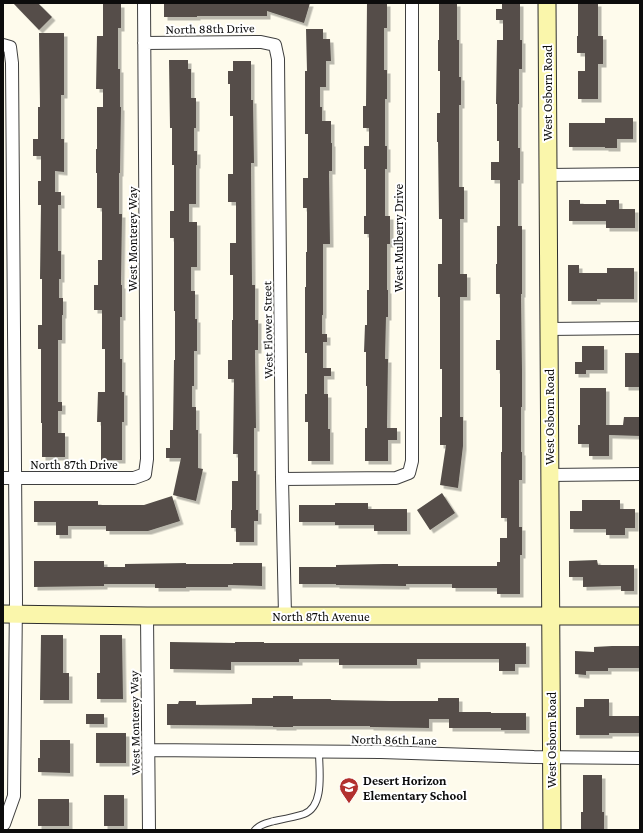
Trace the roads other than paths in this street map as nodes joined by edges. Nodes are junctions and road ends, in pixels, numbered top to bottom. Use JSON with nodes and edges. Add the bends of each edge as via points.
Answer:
{"nodes":[{"id":1,"x":144,"y":3,"type":"edge"},
{"id":2,"x":412,"y":3,"type":"edge"},
{"id":3,"x":547,"y":3,"type":"edge"},
{"id":4,"x":144,"y":43,"type":"junction"},
{"id":5,"x":275,"y":45,"type":"joint"},
{"id":6,"x":6,"y":46,"type":"edge"},
{"id":7,"x":640,"y":174,"type":"edge"},
{"id":8,"x":548,"y":175,"type":"junction"},
{"id":9,"x":640,"y":328,"type":"edge"},
{"id":10,"x":548,"y":329,"type":"junction"},
{"id":11,"x":145,"y":474,"type":"joint"},
{"id":12,"x":640,"y":474,"type":"edge"},
{"id":13,"x":549,"y":475,"type":"junction"},
{"id":14,"x":3,"y":478,"type":"edge"},
{"id":15,"x":16,"y":478,"type":"junction"},
{"id":16,"x":282,"y":479,"type":"junction"},
{"id":17,"x":10,"y":614,"type":"edge"},
{"id":18,"x":147,"y":616,"type":"junction"},
{"id":19,"x":285,"y":616,"type":"junction"},
{"id":20,"x":550,"y":616,"type":"junction"},
{"id":21,"x":640,"y":616,"type":"edge"},
{"id":22,"x":148,"y":750,"type":"junction"},
{"id":23,"x":319,"y":752,"type":"junction"},
{"id":24,"x":551,"y":756,"type":"junction"},
{"id":25,"x":640,"y":758,"type":"edge"},
{"id":26,"x":4,"y":824,"type":"dead end"},
{"id":27,"x":149,"y":830,"type":"edge"},
{"id":28,"x":255,"y":830,"type":"edge"},
{"id":29,"x":552,"y":830,"type":"edge"}],
"edges":[{"from":1,"to":4,"type":"street","name":"West Monterey Way"},
{"from":2,"to":16,"type":"street","name":"West Mulberry Drive","via":[[412,461],[409,473],[396,478]]},
{"from":3,"to":8,"type":"street","name":"West Osborn Road"},
{"from":4,"to":5,"type":"street","name":"North 88th Drive","via":[[261,42]]},
{"from":4,"to":11,"type":"street","name":"West Monterey Way","via":[[147,459]]},
{"from":5,"to":16,"type":"street","name":"West Flower Street","via":[[278,59]]},
{"from":6,"to":15,"type":"street","via":[[12,63]]},
{"from":7,"to":8,"type":"street"},
{"from":8,"to":10,"type":"street","name":"West Osborn Road"},
{"from":9,"to":10,"type":"street"},
{"from":10,"to":13,"type":"street","name":"West Osborn Road"},
{"from":11,"to":15,"type":"street","name":"North 87th Drive","via":[[134,478]]},
{"from":12,"to":13,"type":"street"},
{"from":13,"to":20,"type":"street","name":"West Osborn Road"},
{"from":14,"to":15,"type":"street","name":"North 87th Drive"},
{"from":15,"to":17,"type":"street"},
{"from":16,"to":19,"type":"street","name":"West Flower Street"},
{"from":17,"to":18,"type":"street","name":"North 87th Avenue"},
{"from":17,"to":26,"type":"street","via":[[14,796]]},
{"from":18,"to":19,"type":"street","name":"North 87th Avenue"},
{"from":18,"to":22,"type":"street","name":"West Monterey Way"},
{"from":19,"to":20,"type":"street","name":"North 87th Avenue"},
{"from":20,"to":21,"type":"street","name":"North 87th Avenue"},
{"from":20,"to":24,"type":"street","name":"West Osborn Road"},
{"from":22,"to":23,"type":"street","name":"North 86th Lane"},
{"from":22,"to":27,"type":"street","name":"West Monterey Way"},
{"from":23,"to":24,"type":"street","name":"North 86th Lane"},
{"from":23,"to":28,"type":"lane","via":[[318,800],[313,808],[305,814],[262,824]]},
{"from":24,"to":25,"type":"street","name":"North 86th Lane"},
{"from":24,"to":29,"type":"street","name":"West Osborn Road"}]}
